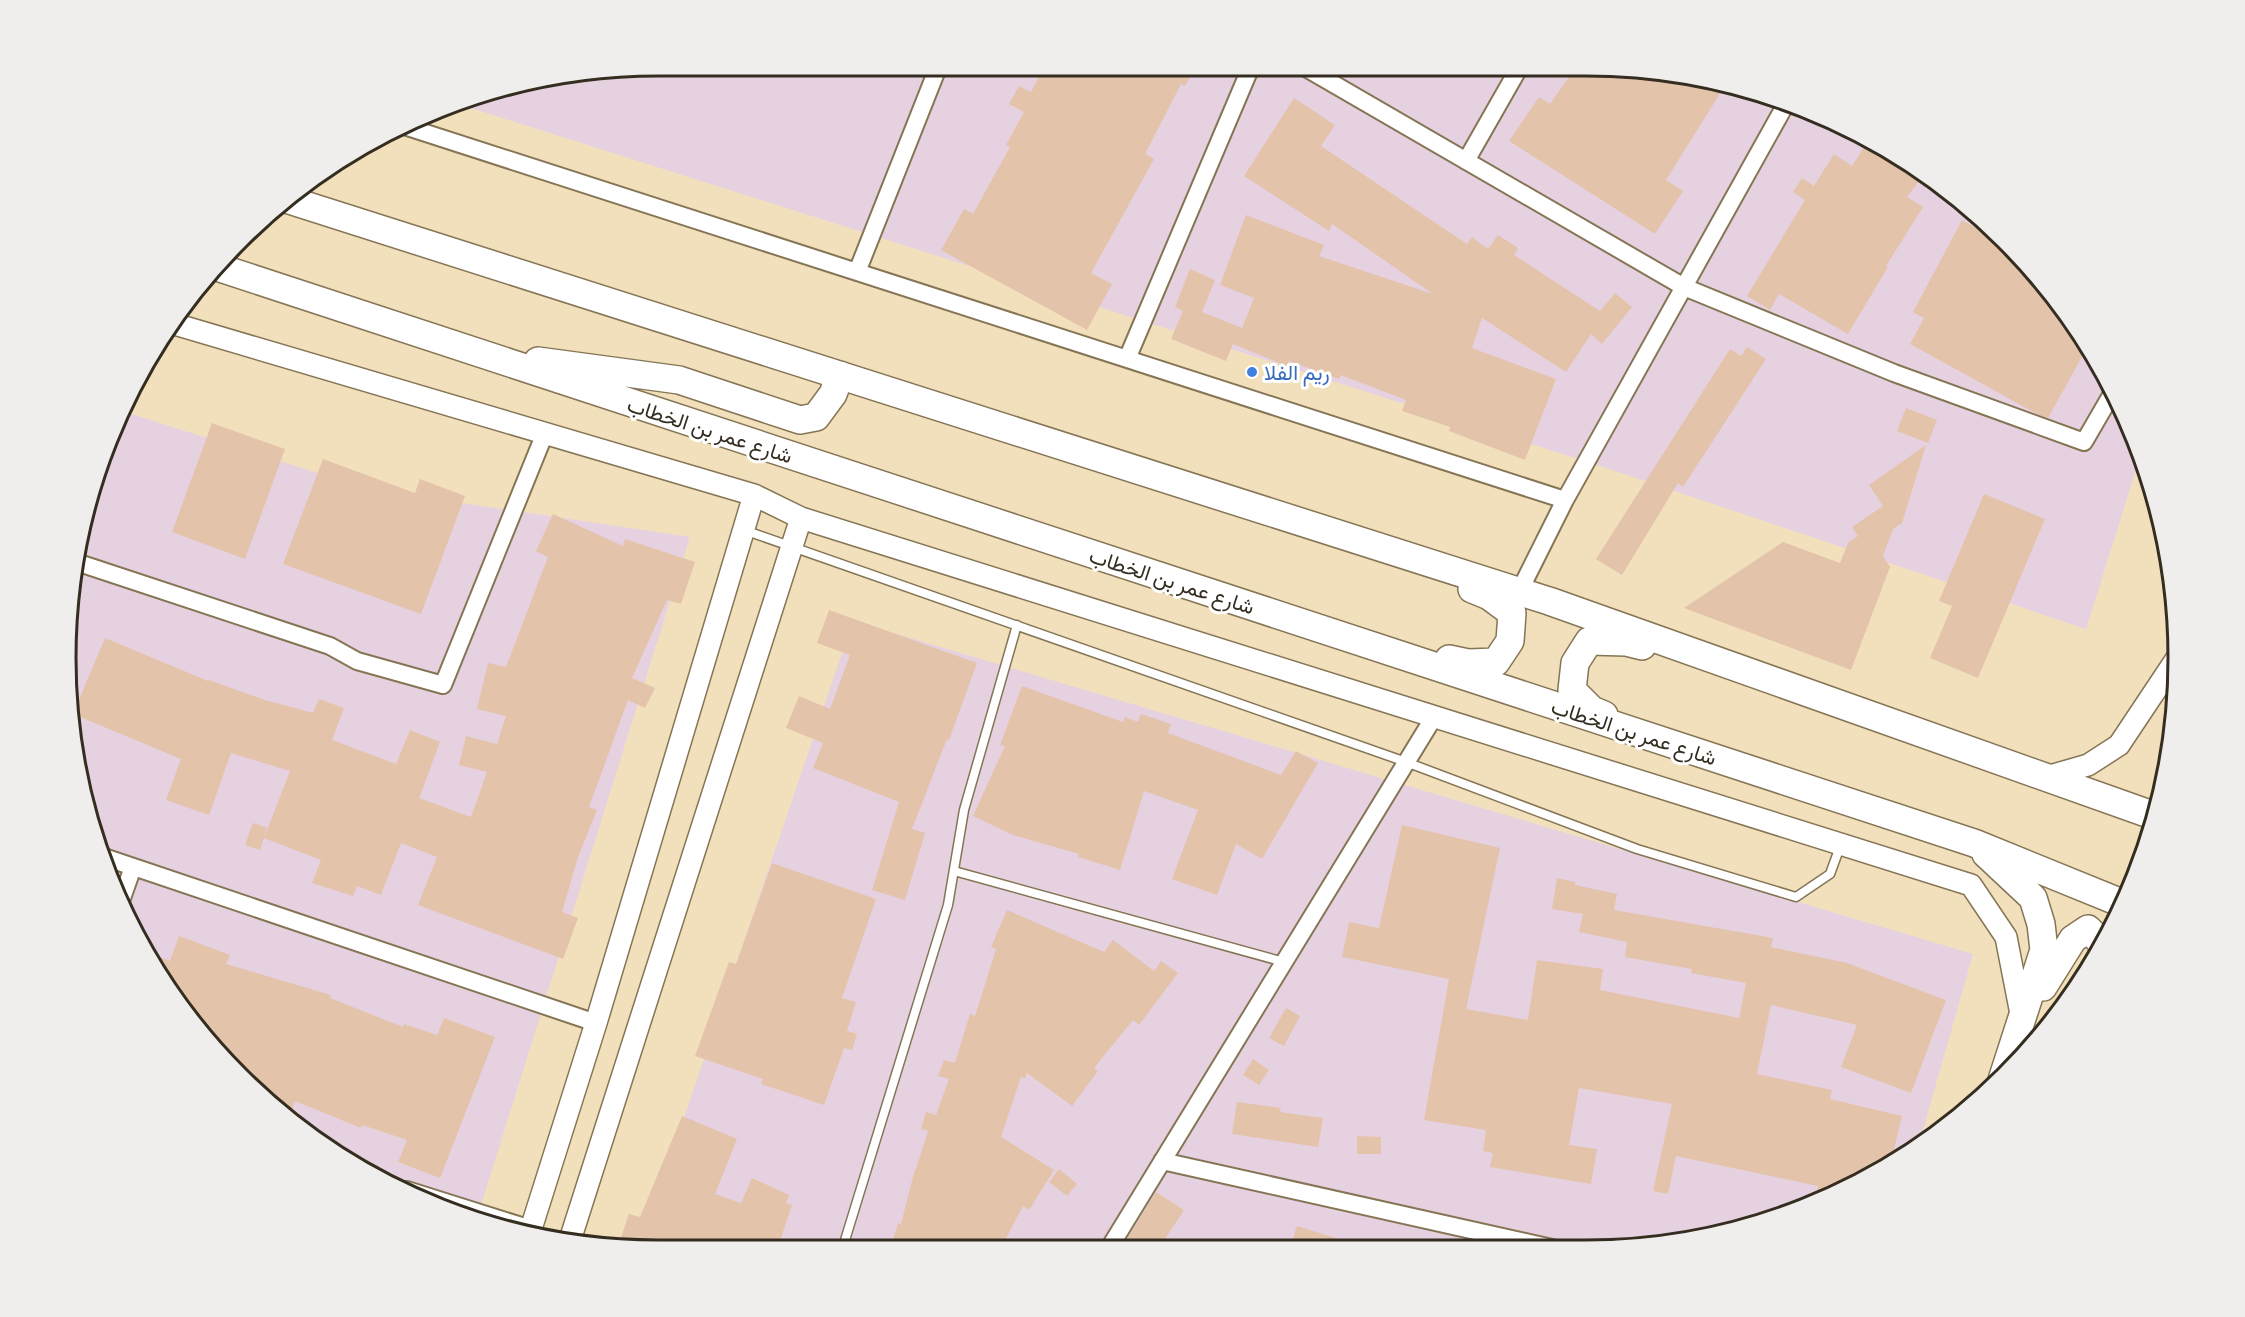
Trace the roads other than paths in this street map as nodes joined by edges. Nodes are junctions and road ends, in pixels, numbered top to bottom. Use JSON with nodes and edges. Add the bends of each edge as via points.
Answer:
{"nodes":[{"id":1,"x":935,"y":76,"type":"edge"},
{"id":2,"x":1247,"y":76,"type":"edge"},
{"id":3,"x":1320,"y":76,"type":"edge"},
{"id":4,"x":1514,"y":76,"type":"edge"},
{"id":5,"x":1782,"y":110,"type":"edge"},
{"id":6,"x":416,"y":130,"type":"edge"},
{"id":7,"x":1466,"y":161,"type":"junction"},
{"id":8,"x":297,"y":203,"type":"edge"},
{"id":9,"x":226,"y":270,"type":"edge"},
{"id":10,"x":857,"y":272,"type":"junction"},
{"id":11,"x":1684,"y":287,"type":"junction"},
{"id":12,"x":181,"y":326,"type":"edge"},
{"id":13,"x":471,"y":352,"type":"junction"},
{"id":14,"x":1127,"y":359,"type":"junction"},
{"id":15,"x":840,"y":375,"type":"junction"},
{"id":16,"x":2108,"y":401,"type":"edge"},
{"id":17,"x":545,"y":433,"type":"junction"},
{"id":18,"x":754,"y":495,"type":"junction"},
{"id":19,"x":1565,"y":500,"type":"junction"},
{"id":20,"x":801,"y":518,"type":"junction"},
{"id":21,"x":744,"y":530,"type":"junction"},
{"id":22,"x":1359,"y":540,"type":"junction"},
{"id":23,"x":792,"y":546,"type":"junction"},
{"id":24,"x":84,"y":565,"type":"edge"},
{"id":25,"x":1520,"y":592,"type":"junction"},
{"id":26,"x":1017,"y":625,"type":"junction"},
{"id":27,"x":1345,"y":637,"type":"junction"},
{"id":28,"x":1743,"y":670,"type":"junction"},
{"id":29,"x":2168,"y":672,"type":"edge"},
{"id":30,"x":1434,"y":717,"type":"junction"},
{"id":31,"x":1406,"y":762,"type":"junction"},
{"id":32,"x":1728,"y":762,"type":"junction"},
{"id":33,"x":2043,"y":778,"type":"junction"},
{"id":34,"x":2148,"y":814,"type":"edge"},
{"id":35,"x":1974,"y":843,"type":"junction"},
{"id":36,"x":1841,"y":844,"type":"junction"},
{"id":37,"x":113,"y":860,"type":"edge"},
{"id":38,"x":133,"y":867,"type":"junction"},
{"id":39,"x":954,"y":871,"type":"junction"},
{"id":40,"x":125,"y":890,"type":"edge"},
{"id":41,"x":2112,"y":906,"type":"edge"},
{"id":42,"x":2097,"y":938,"type":"edge"},
{"id":43,"x":1284,"y":962,"type":"junction"},
{"id":44,"x":2022,"y":1018,"type":"junction"},
{"id":45,"x":596,"y":1023,"type":"junction"},
{"id":46,"x":2009,"y":1058,"type":"edge"},
{"id":47,"x":1162,"y":1161,"type":"junction"},
{"id":48,"x":531,"y":1226,"type":"edge"},
{"id":49,"x":572,"y":1234,"type":"edge"},
{"id":50,"x":845,"y":1240,"type":"edge"},
{"id":51,"x":1114,"y":1240,"type":"edge"},
{"id":52,"x":1515,"y":1240,"type":"edge"}],
"edges":[{"from":1,"to":10,"type":"street"},
{"from":2,"to":14,"type":"street"},
{"from":3,"to":7,"type":"street"},
{"from":4,"to":7,"type":"street"},
{"from":5,"to":11,"type":"street"},
{"from":6,"to":10,"type":"street"},
{"from":7,"to":11,"type":"street"},
{"from":8,"to":15,"type":"main road"},
{"from":9,"to":13,"type":"main road","name":"شارع عمر بن الخطاب"},
{"from":10,"to":14,"type":"street"},
{"from":11,"to":16,"type":"street","via":[[1894,373],[2084,442]]},
{"from":11,"to":19,"type":"street"},
{"from":12,"to":17,"type":"street"},
{"from":13,"to":15,"type":"main road","via":[[679,380],[800,420],[816,417],[833,394]]},
{"from":13,"to":27,"type":"main road","name":"شارع عمر بن الخطاب"},
{"from":14,"to":19,"type":"street"},
{"from":15,"to":22,"type":"main road"},
{"from":17,"to":18,"type":"street"},
{"from":17,"to":24,"type":"street","via":[[444,685],[357,661],[330,646]]},
{"from":18,"to":20,"type":"street"},
{"from":18,"to":21,"type":"street"},
{"from":19,"to":25,"type":"street"},
{"from":20,"to":23,"type":"street"},
{"from":20,"to":30,"type":"street"},
{"from":21,"to":23,"type":"lane"},
{"from":21,"to":45,"type":"street"},
{"from":22,"to":25,"type":"main road"},
{"from":22,"to":27,"type":"main road","via":[[1489,596],[1512,613],[1510,641],[1496,662],[1468,663]]},
{"from":23,"to":26,"type":"lane"},
{"from":23,"to":49,"type":"street"},
{"from":25,"to":28,"type":"main road"},
{"from":26,"to":31,"type":"lane"},
{"from":26,"to":39,"type":"lane","via":[[964,810]]},
{"from":27,"to":32,"type":"main road","name":"شارع عمر بن الخطاب"},
{"from":28,"to":32,"type":"main road","via":[[1626,642],[1589,641],[1575,663],[1572,690],[1592,710]]},
{"from":28,"to":33,"type":"main road"},
{"from":29,"to":33,"type":"street","via":[[2119,746],[2088,765]]},
{"from":30,"to":31,"type":"street"},
{"from":30,"to":36,"type":"street"},
{"from":31,"to":36,"type":"lane","via":[[1637,849],[1796,897],[1830,874]]},
{"from":31,"to":43,"type":"street"},
{"from":32,"to":35,"type":"main road","name":"شارع عمر بن الخطاب"},
{"from":33,"to":34,"type":"main road"},
{"from":35,"to":41,"type":"main road","name":"شارع عمر بن الخطاب"},
{"from":35,"to":44,"type":"main road","via":[[2033,898],[2042,924],[2044,950]]},
{"from":36,"to":44,"type":"street","via":[[1971,885],[2006,937]]},
{"from":37,"to":38,"type":"street"},
{"from":38,"to":40,"type":"street"},
{"from":38,"to":45,"type":"street"},
{"from":39,"to":43,"type":"lane"},
{"from":39,"to":50,"type":"lane","via":[[948,905]]},
{"from":42,"to":44,"type":"main road","via":[[2088,929],[2073,939]]},
{"from":43,"to":47,"type":"street"},
{"from":44,"to":46,"type":"main road"},
{"from":45,"to":48,"type":"street"},
{"from":47,"to":51,"type":"street"},
{"from":47,"to":52,"type":"street"}]}
